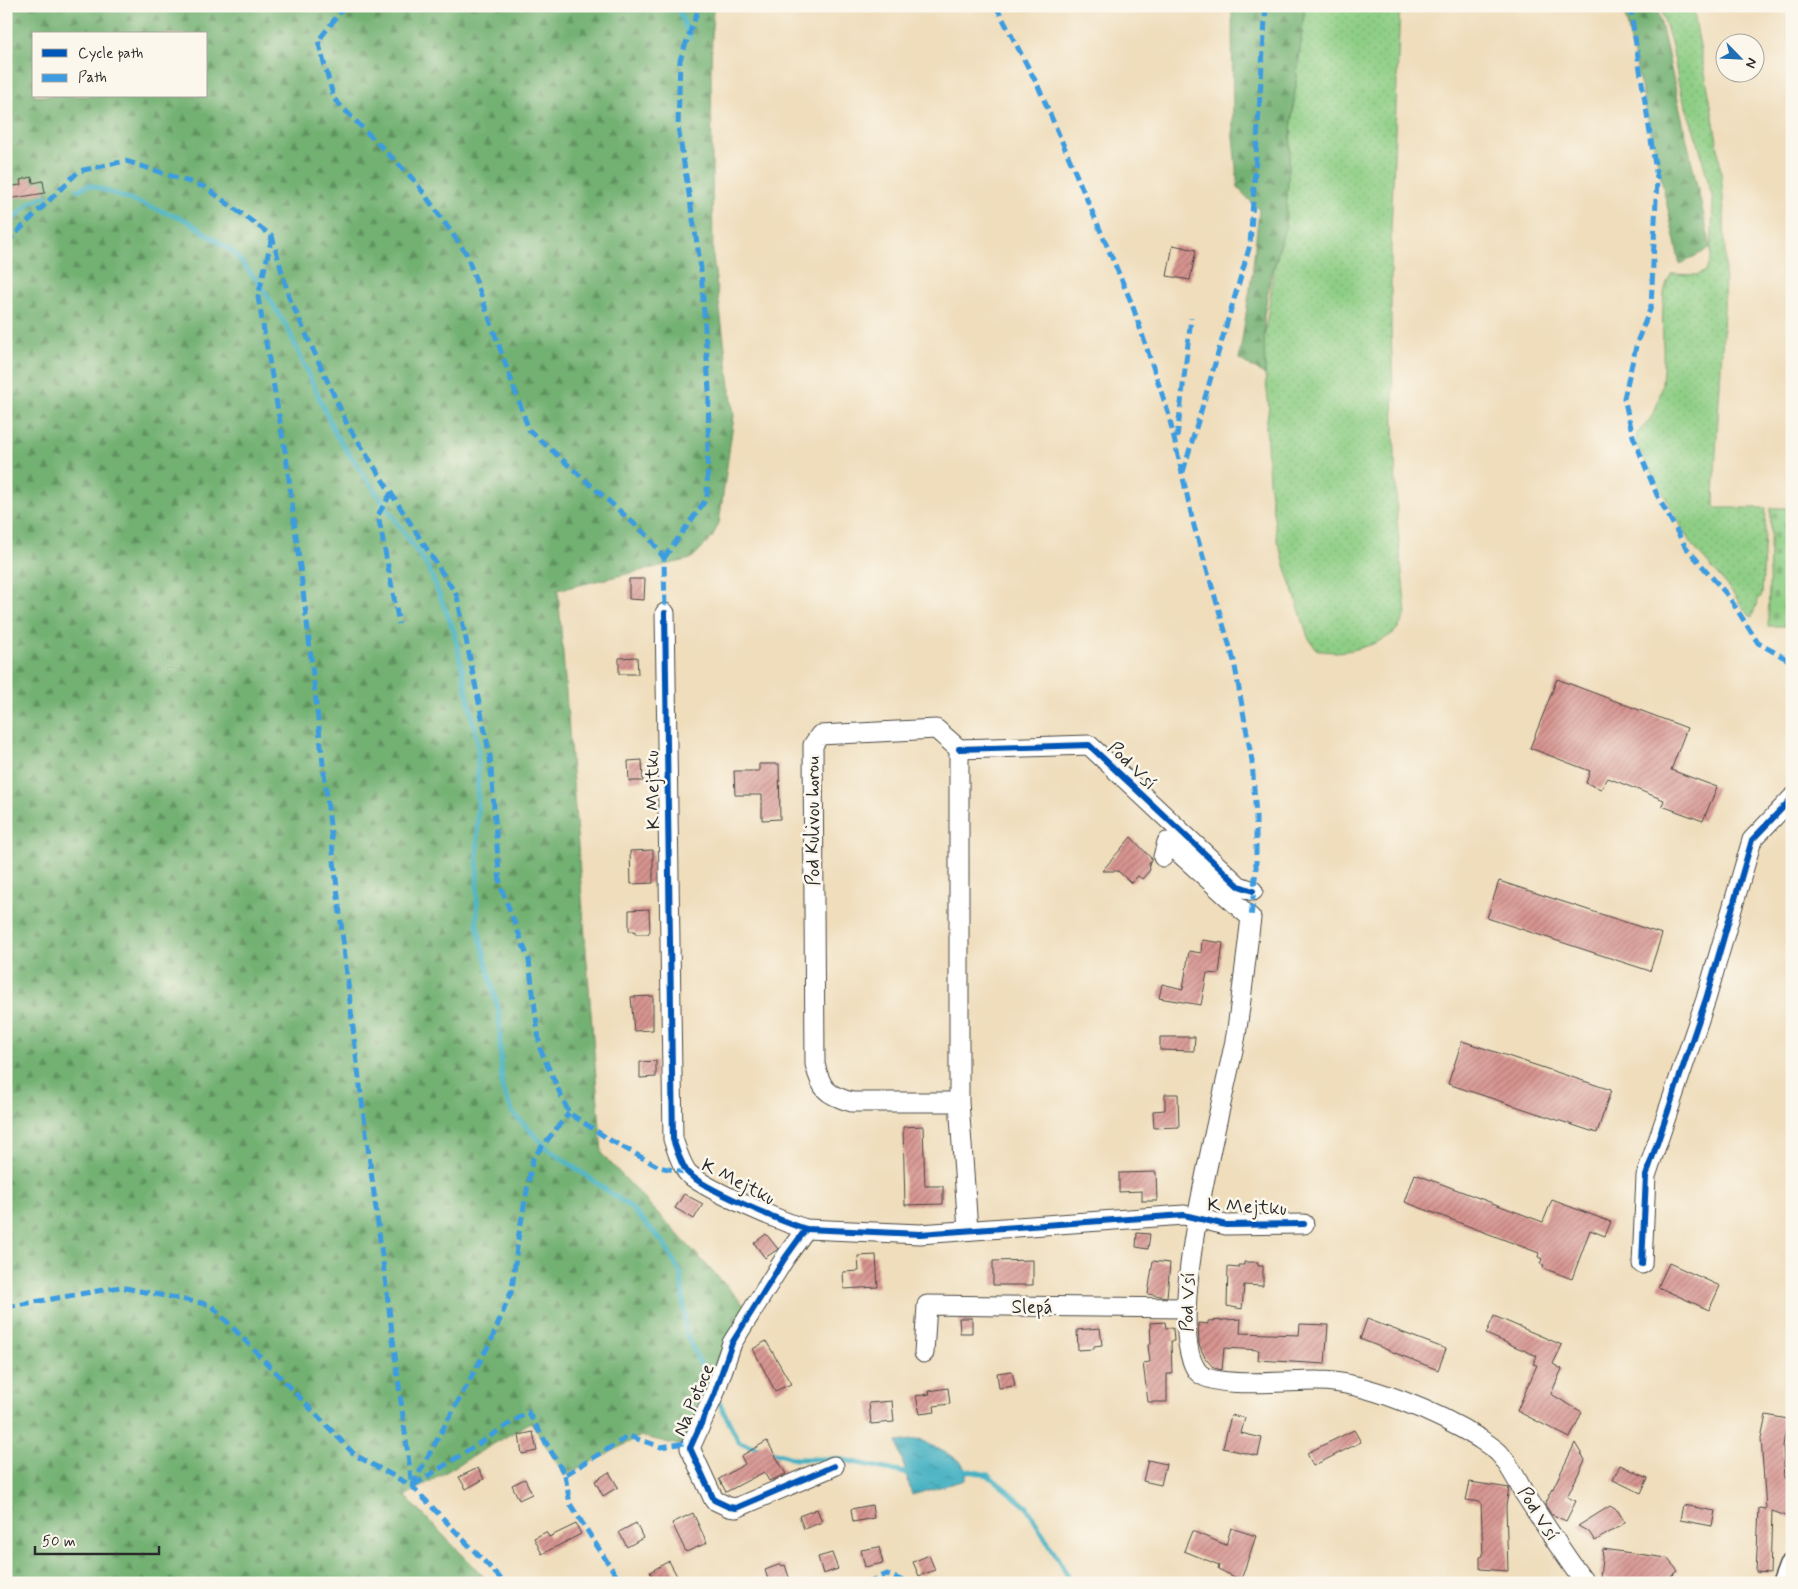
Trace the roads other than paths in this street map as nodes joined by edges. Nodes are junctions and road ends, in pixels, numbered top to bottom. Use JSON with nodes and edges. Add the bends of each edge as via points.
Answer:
{"nodes":[{"id":1,"x":665,"y":612,"type":"dead end"},
{"id":2,"x":959,"y":749,"type":"junction"},
{"id":3,"x":1792,"y":798,"type":"edge"},
{"id":4,"x":1163,"y":857,"type":"dead end"},
{"id":5,"x":1253,"y":891,"type":"dead end"},
{"id":6,"x":960,"y":1102,"type":"junction"},
{"id":7,"x":1197,"y":1219,"type":"junction"},
{"id":8,"x":1304,"y":1224,"type":"dead end"},
{"id":9,"x":806,"y":1229,"type":"junction"},
{"id":10,"x":968,"y":1230,"type":"junction"},
{"id":11,"x":1642,"y":1264,"type":"dead end"},
{"id":12,"x":1185,"y":1308,"type":"junction"},
{"id":13,"x":924,"y":1353,"type":"dead end"},
{"id":14,"x":834,"y":1466,"type":"dead end"},
{"id":15,"x":1792,"y":1567,"type":"edge"},
{"id":16,"x":1585,"y":1583,"type":"edge"},
{"id":17,"x":1786,"y":1583,"type":"edge"}],
"edges":[{"from":1,"to":9,"type":"street","name":"K Mejtku","via":[[673,1139],[688,1173],[702,1183],[788,1224]]},
{"from":2,"to":5,"type":"street","name":"Pod Vsí","via":[[1089,745],[1240,886]]},
{"from":2,"to":6,"type":"street"},
{"from":2,"to":6,"type":"street","name":"Pod Kulivou horou","via":[[936,729],[820,734],[812,745],[815,1064],[824,1090],[835,1098],[852,1102]]},
{"from":3,"to":11,"type":"street","via":[[1752,840],[1706,999],[1646,1176]]},
{"from":4,"to":7,"type":"street","name":"Pod Vsí","via":[[1167,842],[1251,918],[1235,1036]]},
{"from":6,"to":10,"type":"street"},
{"from":7,"to":8,"type":"street","name":"K Mejtku","via":[[1226,1225]]},
{"from":7,"to":10,"type":"street","name":"K Mejtku","via":[[1184,1215]]},
{"from":7,"to":12,"type":"street","name":"Pod Vsí"},
{"from":9,"to":10,"type":"street","name":"K Mejtku","via":[[920,1234]]},
{"from":9,"to":14,"type":"street","name":"Na Potoce","via":[[732,1343],[714,1395],[690,1448],[714,1500],[736,1508]]},
{"from":12,"to":13,"type":"street","name":"Slepá","via":[[927,1305]]},
{"from":12,"to":16,"type":"street","name":"Pod Vsí","via":[[1187,1341],[1199,1374],[1214,1380],[1257,1384],[1318,1380],[1360,1385],[1479,1438],[1499,1453]]},
{"from":15,"to":17,"type":"main road"}]}
